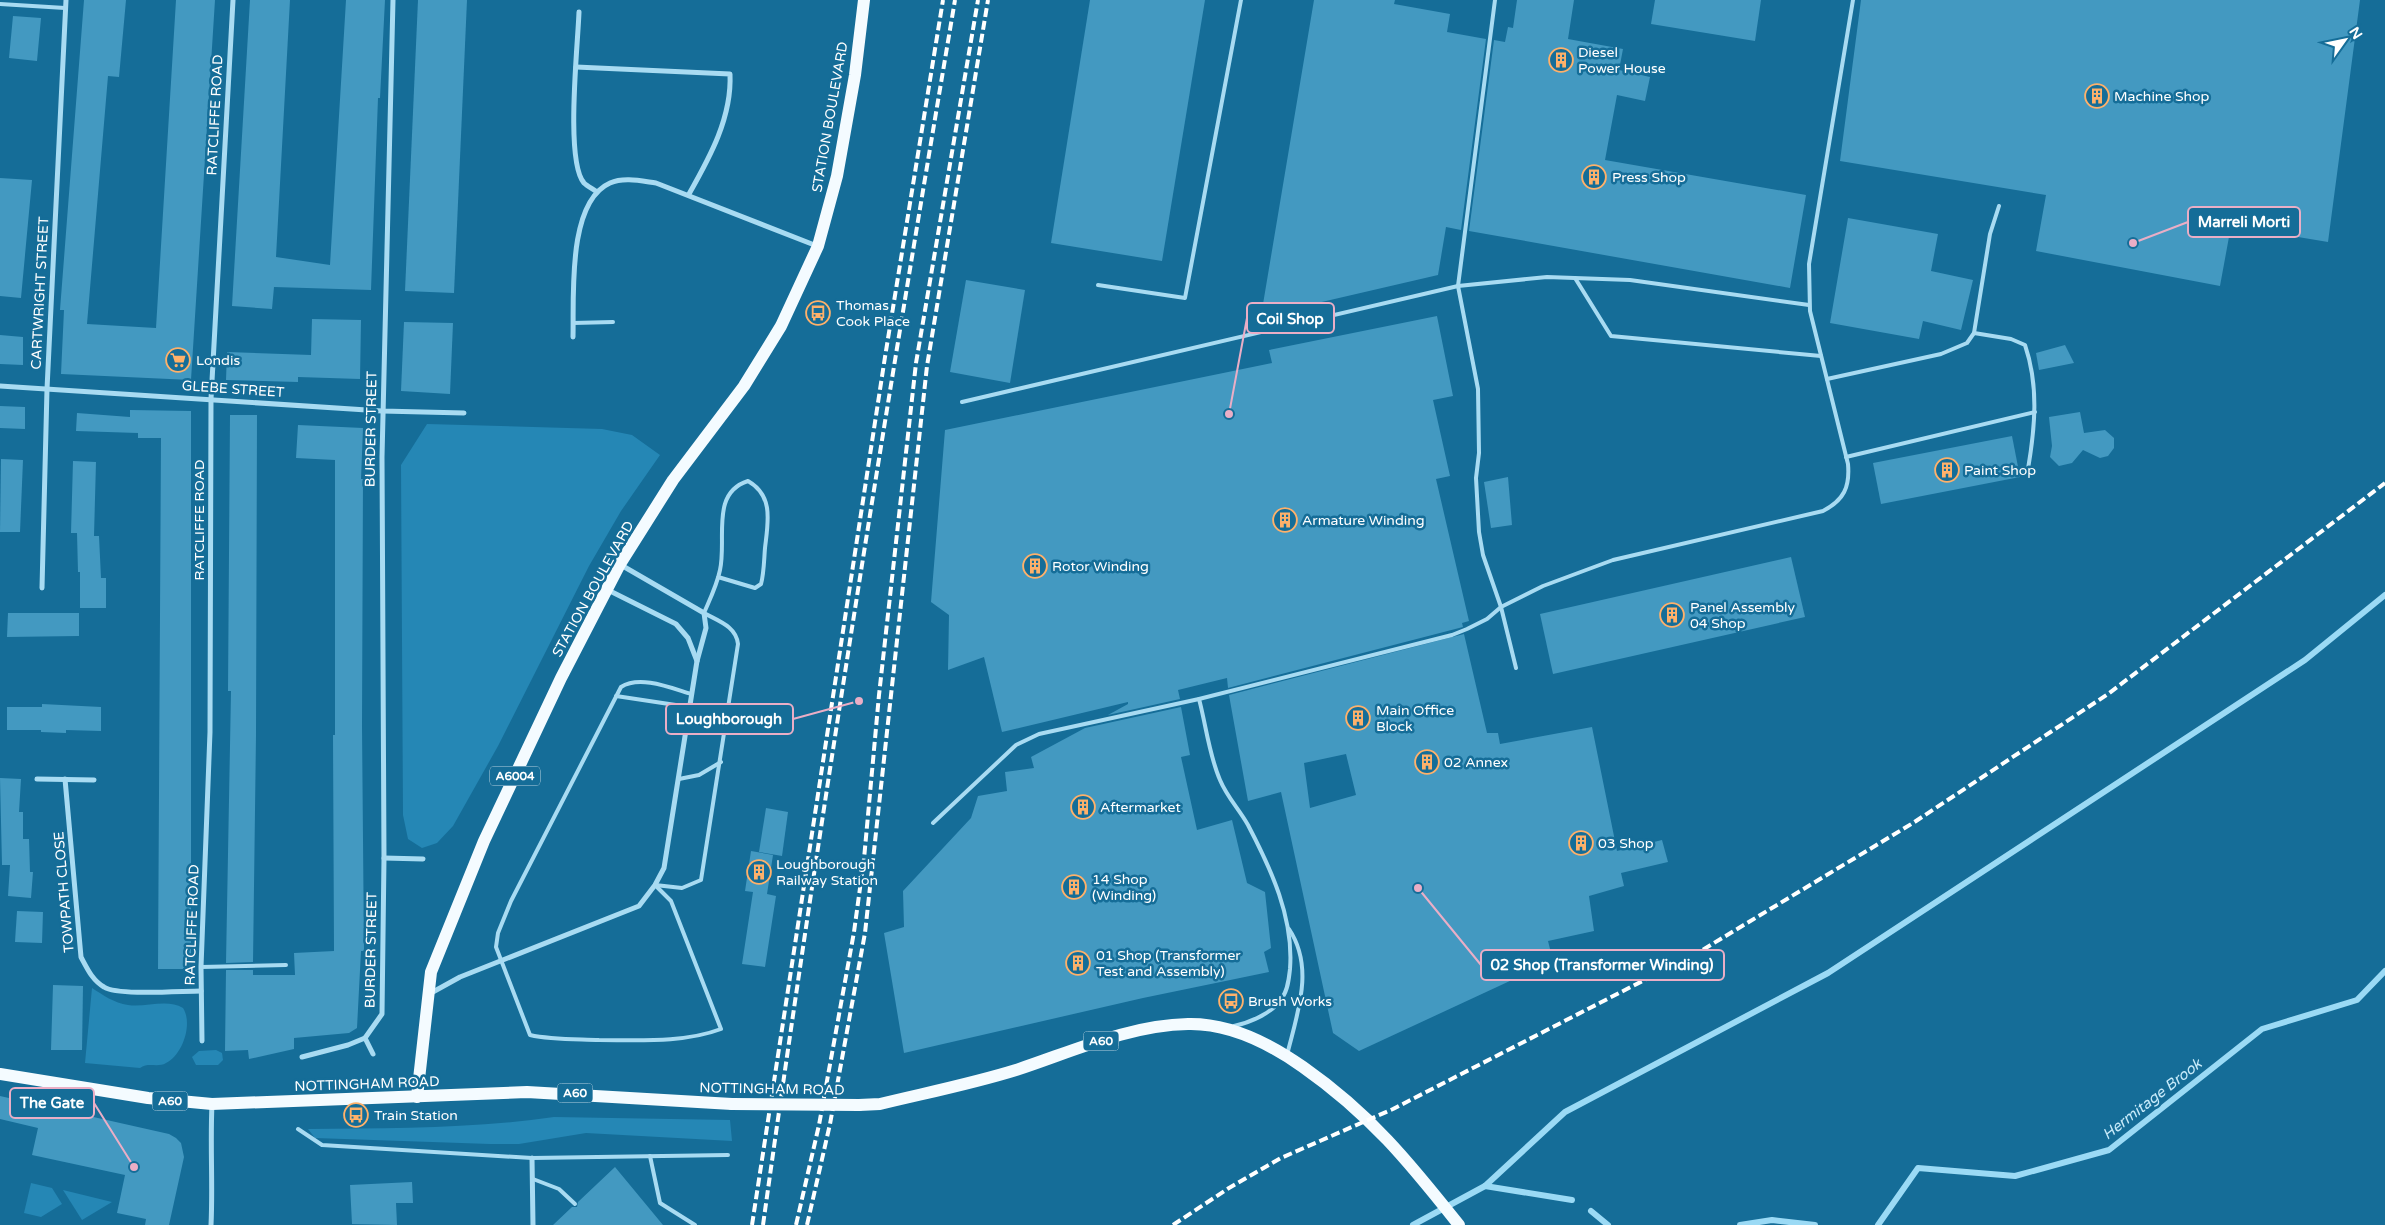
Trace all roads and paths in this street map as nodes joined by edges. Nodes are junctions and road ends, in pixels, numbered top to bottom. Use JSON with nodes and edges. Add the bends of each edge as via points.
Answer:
{"nodes":[{"id":1,"x":66,"y":0,"type":"edge"},
{"id":2,"x":233,"y":0,"type":"edge"},
{"id":3,"x":393,"y":0,"type":"edge"},
{"id":4,"x":864,"y":0,"type":"edge"},
{"id":5,"x":1242,"y":0,"type":"edge"},
{"id":6,"x":1494,"y":0,"type":"edge"},
{"id":7,"x":1853,"y":0,"type":"edge"},
{"id":8,"x":0,"y":4,"type":"edge"},
{"id":9,"x":65,"y":8,"type":"junction"},
{"id":10,"x":579,"y":12,"type":"dead end"},
{"id":11,"x":576,"y":67,"type":"junction"},
{"id":12,"x":597,"y":192,"type":"junction"},
{"id":13,"x":689,"y":194,"type":"junction"},
{"id":14,"x":1999,"y":206,"type":"dead end"},
{"id":15,"x":818,"y":246,"type":"junction"},
{"id":16,"x":1575,"y":278,"type":"junction"},
{"id":17,"x":1098,"y":285,"type":"dead end"},
{"id":18,"x":1458,"y":286,"type":"junction"},
{"id":19,"x":1809,"y":305,"type":"junction"},
{"id":20,"x":573,"y":322,"type":"junction"},
{"id":21,"x":613,"y":322,"type":"dead end"},
{"id":22,"x":1974,"y":333,"type":"junction"},
{"id":23,"x":573,"y":337,"type":"dead end"},
{"id":24,"x":1821,"y":356,"type":"junction"},
{"id":25,"x":1827,"y":379,"type":"junction"},
{"id":26,"x":0,"y":386,"type":"edge"},
{"id":27,"x":47,"y":389,"type":"junction"},
{"id":28,"x":211,"y":399,"type":"junction"},
{"id":29,"x":962,"y":402,"type":"dead end"},
{"id":30,"x":382,"y":411,"type":"junction"},
{"id":31,"x":2035,"y":412,"type":"junction"},
{"id":32,"x":464,"y":413,"type":"dead end"},
{"id":33,"x":1846,"y":457,"type":"junction"},
{"id":34,"x":2028,"y":469,"type":"dead end"},
{"id":35,"x":620,"y":564,"type":"junction"},
{"id":36,"x":718,"y":577,"type":"junction"},
{"id":37,"x":42,"y":588,"type":"dead end"},
{"id":38,"x":607,"y":590,"type":"junction"},
{"id":39,"x":1500,"y":607,"type":"junction"},
{"id":40,"x":704,"y":613,"type":"junction"},
{"id":41,"x":697,"y":661,"type":"junction"},
{"id":42,"x":1516,"y":668,"type":"dead end"},
{"id":43,"x":691,"y":694,"type":"junction"},
{"id":44,"x":616,"y":696,"type":"junction"},
{"id":45,"x":1199,"y":699,"type":"junction"},
{"id":46,"x":689,"y":707,"type":"junction"},
{"id":47,"x":721,"y":762,"type":"junction"},
{"id":48,"x":65,"y":779,"type":"junction"},
{"id":49,"x":679,"y":779,"type":"junction"},
{"id":50,"x":37,"y":780,"type":"dead end"},
{"id":51,"x":94,"y":780,"type":"dead end"},
{"id":52,"x":933,"y":823,"type":"dead end"},
{"id":53,"x":384,"y":858,"type":"junction"},
{"id":54,"x":423,"y":859,"type":"dead end"},
{"id":55,"x":655,"y":885,"type":"junction"},
{"id":56,"x":1288,"y":927,"type":"junction"},
{"id":57,"x":500,"y":961,"type":"junction"},
{"id":58,"x":286,"y":965,"type":"dead end"},
{"id":59,"x":201,"y":967,"type":"junction"},
{"id":60,"x":201,"y":991,"type":"junction"},
{"id":61,"x":428,"y":996,"type":"junction"},
{"id":62,"x":1219,"y":1028,"type":"junction"},
{"id":63,"x":365,"y":1038,"type":"junction"},
{"id":64,"x":202,"y":1041,"type":"dead end"},
{"id":65,"x":373,"y":1054,"type":"dead end"},
{"id":66,"x":302,"y":1056,"type":"dead end"},
{"id":67,"x":1286,"y":1056,"type":"junction"},
{"id":68,"x":0,"y":1074,"type":"edge"},
{"id":69,"x":417,"y":1097,"type":"junction"},
{"id":70,"x":212,"y":1104,"type":"junction"},
{"id":71,"x":298,"y":1130,"type":"dead end"},
{"id":72,"x":728,"y":1155,"type":"dead end"},
{"id":73,"x":650,"y":1156,"type":"junction"},
{"id":74,"x":532,"y":1158,"type":"junction"},
{"id":75,"x":533,"y":1179,"type":"junction"},
{"id":76,"x":575,"y":1204,"type":"dead end"},
{"id":77,"x":211,"y":1225,"type":"edge"},
{"id":78,"x":533,"y":1225,"type":"edge"},
{"id":79,"x":695,"y":1225,"type":"edge"},
{"id":80,"x":1459,"y":1225,"type":"edge"}],
"edges":[{"from":1,"to":9,"type":"street","name":"CARTWRIGHT STREET"},
{"from":2,"to":28,"type":"street","name":"RATCLIFFE ROAD"},
{"from":3,"to":30,"type":"street","name":"BURDER STREET"},
{"from":4,"to":15,"type":"main road","name":"STATION BOULEVARD","number":"A6004","via":[[837,176]]},
{"from":5,"to":17,"type":"lane","via":[[1185,298]]},
{"from":6,"to":18,"type":"lane"},
{"from":7,"to":19,"type":"lane","via":[[1809,264]]},
{"from":8,"to":9,"type":"lane"},
{"from":9,"to":27,"type":"street","name":"CARTWRIGHT STREET"},
{"from":10,"to":11,"type":"street"},
{"from":11,"to":12,"type":"street","via":[[576,161],[584,182]]},
{"from":11,"to":13,"type":"street","via":[[730,74],[728,104],[712,152]]},
{"from":12,"to":13,"type":"street","via":[[611,183],[629,180],[656,182]]},
{"from":12,"to":20,"type":"street","via":[[586,210],[576,247]]},
{"from":13,"to":15,"type":"street"},
{"from":14,"to":22,"type":"lane","via":[[1990,234]]},
{"from":15,"to":35,"type":"main road","name":"STATION BOULEVARD","number":"A6004","via":[[781,326],[744,386],[673,480]]},
{"from":16,"to":18,"type":"lane"},
{"from":16,"to":19,"type":"lane","via":[[1630,280]]},
{"from":16,"to":24,"type":"lane","via":[[1611,336]]},
{"from":18,"to":29,"type":"lane"},
{"from":18,"to":39,"type":"lane","via":[[1478,389],[1476,478],[1479,532]]},
{"from":19,"to":24,"type":"lane"},
{"from":20,"to":21,"type":"lane"},
{"from":20,"to":23,"type":"street"},
{"from":22,"to":25,"type":"lane","via":[[1967,343],[1941,354]]},
{"from":22,"to":31,"type":"lane","via":[[2011,339],[2025,345],[2033,378]]},
{"from":24,"to":25,"type":"lane"},
{"from":25,"to":33,"type":"lane"},
{"from":26,"to":27,"type":"street","name":"GLEBE STREET"},
{"from":27,"to":28,"type":"street","name":"GLEBE STREET"},
{"from":27,"to":37,"type":"street","name":"CARTWRIGHT STREET"},
{"from":28,"to":30,"type":"street","name":"GLEBE STREET"},
{"from":28,"to":59,"type":"street","name":"RATCLIFFE ROAD","via":[[210,732]]},
{"from":30,"to":32,"type":"street","name":"GLEBE STREET"},
{"from":30,"to":53,"type":"street","name":"BURDER STREET"},
{"from":31,"to":33,"type":"lane"},
{"from":31,"to":34,"type":"lane"},
{"from":33,"to":39,"type":"lane","via":[[1847,489],[1836,503],[1823,511],[1613,560],[1543,586]]},
{"from":35,"to":38,"type":"main road","name":"STATION BOULEVARD","number":"A6004"},
{"from":35,"to":40,"type":"street"},
{"from":36,"to":36,"type":"lane","via":[[755,588],[761,584],[769,512],[757,486],[748,481],[737,484],[728,494],[724,506]]},
{"from":36,"to":40,"type":"lane"},
{"from":38,"to":41,"type":"street","via":[[676,624],[688,638]]},
{"from":38,"to":61,"type":"main road","name":"STATION BOULEVARD","number":"A6004","via":[[484,841],[431,972]]},
{"from":39,"to":42,"type":"lane"},
{"from":39,"to":45,"type":"lane","via":[[1487,619],[1452,635]]},
{"from":40,"to":41,"type":"street","via":[[706,628]]},
{"from":40,"to":47,"type":"lane","via":[[729,626],[737,638]]},
{"from":41,"to":43,"type":"street"},
{"from":43,"to":44,"type":"lane","via":[[635,682],[621,687]]},
{"from":43,"to":46,"type":"street"},
{"from":44,"to":46,"type":"lane"},
{"from":44,"to":57,"type":"lane","via":[[511,901],[496,942]]},
{"from":45,"to":52,"type":"lane","via":[[1039,734],[1016,745]]},
{"from":45,"to":56,"type":"lane","via":[[1215,769],[1226,795],[1247,823],[1276,883]]},
{"from":46,"to":49,"type":"street"},
{"from":47,"to":49,"type":"lane","via":[[699,775]]},
{"from":47,"to":55,"type":"lane","via":[[701,880],[682,888]]},
{"from":48,"to":50,"type":"street"},
{"from":48,"to":51,"type":"street"},
{"from":48,"to":60,"type":"street","name":"TOWPATH CLOSE","via":[[81,957],[93,979],[105,988],[120,991]]},
{"from":49,"to":55,"type":"street","via":[[664,868]]},
{"from":53,"to":54,"type":"street"},
{"from":53,"to":63,"type":"street","name":"BURDER STREET","via":[[382,1014]]},
{"from":55,"to":57,"type":"street","via":[[639,906]]},
{"from":55,"to":57,"type":"lane","via":[[671,900],[721,1029],[667,1040],[579,1040],[530,1035]]},
{"from":56,"to":62,"type":"lane","via":[[1291,957],[1282,998],[1254,1020]]},
{"from":56,"to":67,"type":"lane","via":[[1300,952],[1303,992]]},
{"from":57,"to":61,"type":"street","via":[[460,977]]},
{"from":58,"to":59,"type":"lane"},
{"from":59,"to":60,"type":"street","name":"RATCLIFFE ROAD"},
{"from":60,"to":64,"type":"street","name":"RATCLIFFE ROAD"},
{"from":61,"to":69,"type":"main road","name":"STATION BOULEVARD","number":"A6004"},
{"from":62,"to":67,"type":"main road","name":"NOTTINGHAM ROAD","number":"A60","via":[[1267,1043]]},
{"from":62,"to":69,"type":"main road","name":"NOTTINGHAM ROAD","number":"A60","bridge":true,"via":[[1187,1024],[1155,1028],[1014,1070],[880,1104],[732,1104],[527,1092]]},
{"from":63,"to":65,"type":"street"},
{"from":63,"to":66,"type":"street"},
{"from":67,"to":80,"type":"main road","name":"NOTTINGHAM ROAD","number":"A60","via":[[1334,1088],[1387,1137]]},
{"from":68,"to":70,"type":"main road","name":"NOTTINGHAM ROAD","number":"A60","via":[[148,1098]]},
{"from":69,"to":70,"type":"main road","name":"NOTTINGHAM ROAD","number":"A60"},
{"from":70,"to":77,"type":"street"},
{"from":71,"to":74,"type":"lane","via":[[322,1145]]},
{"from":72,"to":73,"type":"lane"},
{"from":73,"to":74,"type":"lane"},
{"from":73,"to":79,"type":"lane","via":[[660,1202]]},
{"from":74,"to":75,"type":"street"},
{"from":75,"to":76,"type":"lane","via":[[559,1189]]},
{"from":75,"to":78,"type":"street"}]}
